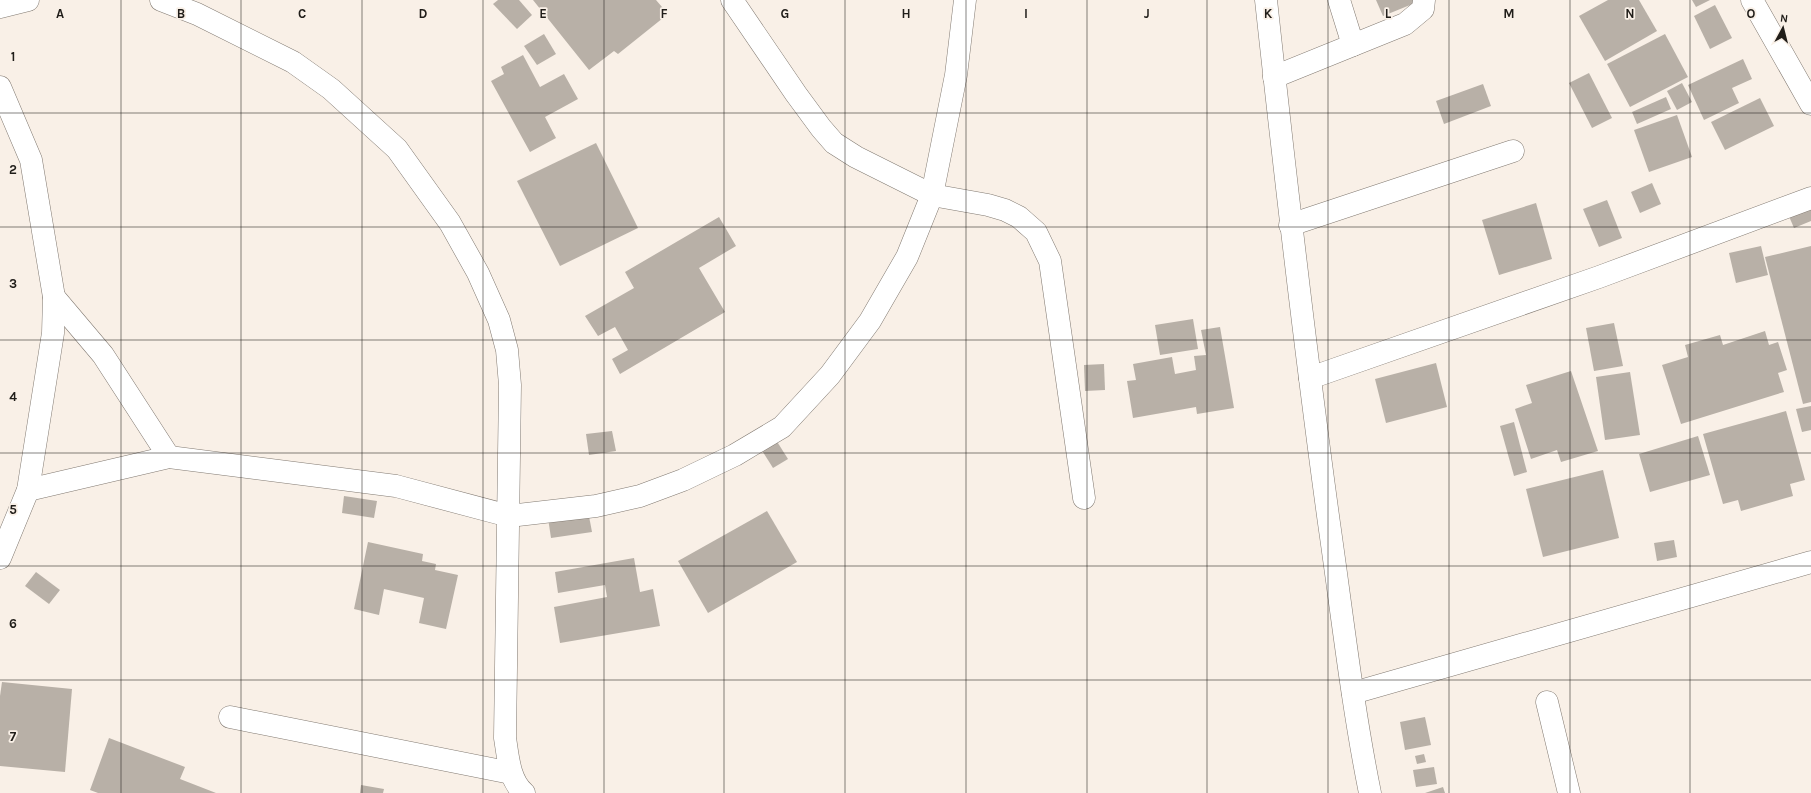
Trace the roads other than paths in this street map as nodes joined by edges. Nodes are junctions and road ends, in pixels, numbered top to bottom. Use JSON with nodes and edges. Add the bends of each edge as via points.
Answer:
{"nodes":[{"id":1,"x":28,"y":0,"type":"edge"},
{"id":2,"x":161,"y":0,"type":"edge"},
{"id":3,"x":732,"y":0,"type":"edge"},
{"id":4,"x":965,"y":0,"type":"edge"},
{"id":5,"x":1266,"y":0,"type":"edge"},
{"id":6,"x":1339,"y":0,"type":"edge"},
{"id":7,"x":1424,"y":0,"type":"edge"},
{"id":8,"x":1752,"y":0,"type":"edge"},
{"id":9,"x":0,"y":8,"type":"edge"},
{"id":10,"x":1353,"y":45,"type":"junction"},
{"id":11,"x":1274,"y":77,"type":"junction"},
{"id":12,"x":0,"y":87,"type":"edge"},
{"id":13,"x":1811,"y":104,"type":"edge"},
{"id":14,"x":1513,"y":151,"type":"dead end"},
{"id":15,"x":932,"y":195,"type":"junction"},
{"id":16,"x":1811,"y":198,"type":"edge"},
{"id":17,"x":1290,"y":225,"type":"junction"},
{"id":18,"x":54,"y":298,"type":"junction"},
{"id":19,"x":1310,"y":378,"type":"junction"},
{"id":20,"x":169,"y":457,"type":"junction"},
{"id":21,"x":28,"y":490,"type":"junction"},
{"id":22,"x":1084,"y":498,"type":"dead end"},
{"id":23,"x":509,"y":516,"type":"junction"},
{"id":24,"x":0,"y":558,"type":"edge"},
{"id":25,"x":1811,"y":562,"type":"edge"},
{"id":26,"x":1353,"y":692,"type":"junction"},
{"id":27,"x":1547,"y":702,"type":"dead end"},
{"id":28,"x":230,"y":717,"type":"dead end"},
{"id":29,"x":511,"y":773,"type":"junction"},
{"id":30,"x":524,"y":793,"type":"edge"},
{"id":31,"x":1370,"y":793,"type":"edge"},
{"id":32,"x":1569,"y":793,"type":"edge"}],
"edges":[{"from":1,"to":9,"type":"street"},
{"from":2,"to":23,"type":"street","via":[[197,14],[293,62],[330,89],[397,149],[446,217],[478,273],[500,320],[507,350],[510,384]]},
{"from":3,"to":15,"type":"street","via":[[800,100],[834,143],[856,157]]},
{"from":4,"to":15,"type":"street","via":[[956,75]]},
{"from":5,"to":11,"type":"street"},
{"from":6,"to":10,"type":"street"},
{"from":7,"to":10,"type":"street","via":[[1423,9],[1405,24]]},
{"from":8,"to":13,"type":"street"},
{"from":10,"to":11,"type":"street"},
{"from":11,"to":17,"type":"street"},
{"from":12,"to":18,"type":"street","via":[[31,160]]},
{"from":14,"to":17,"type":"street"},
{"from":15,"to":22,"type":"street","via":[[988,204],[1005,210],[1019,217],[1036,232],[1050,261]]},
{"from":15,"to":23,"type":"street","via":[[907,257],[870,321],[830,375],[782,426],[735,455],[683,480],[640,496],[596,506]]},
{"from":16,"to":19,"type":"street","via":[[1599,277]]},
{"from":17,"to":19,"type":"street"},
{"from":18,"to":20,"type":"street","via":[[103,355]]},
{"from":18,"to":21,"type":"street","via":[[53,333]]},
{"from":19,"to":26,"type":"street"},
{"from":20,"to":21,"type":"street"},
{"from":20,"to":23,"type":"street","via":[[396,486]]},
{"from":21,"to":24,"type":"street"},
{"from":23,"to":29,"type":"street","via":[[505,738]]},
{"from":25,"to":26,"type":"street"},
{"from":26,"to":31,"type":"street"},
{"from":27,"to":32,"type":"street"},
{"from":28,"to":29,"type":"street"},
{"from":29,"to":30,"type":"street","via":[[519,789]]}]}
